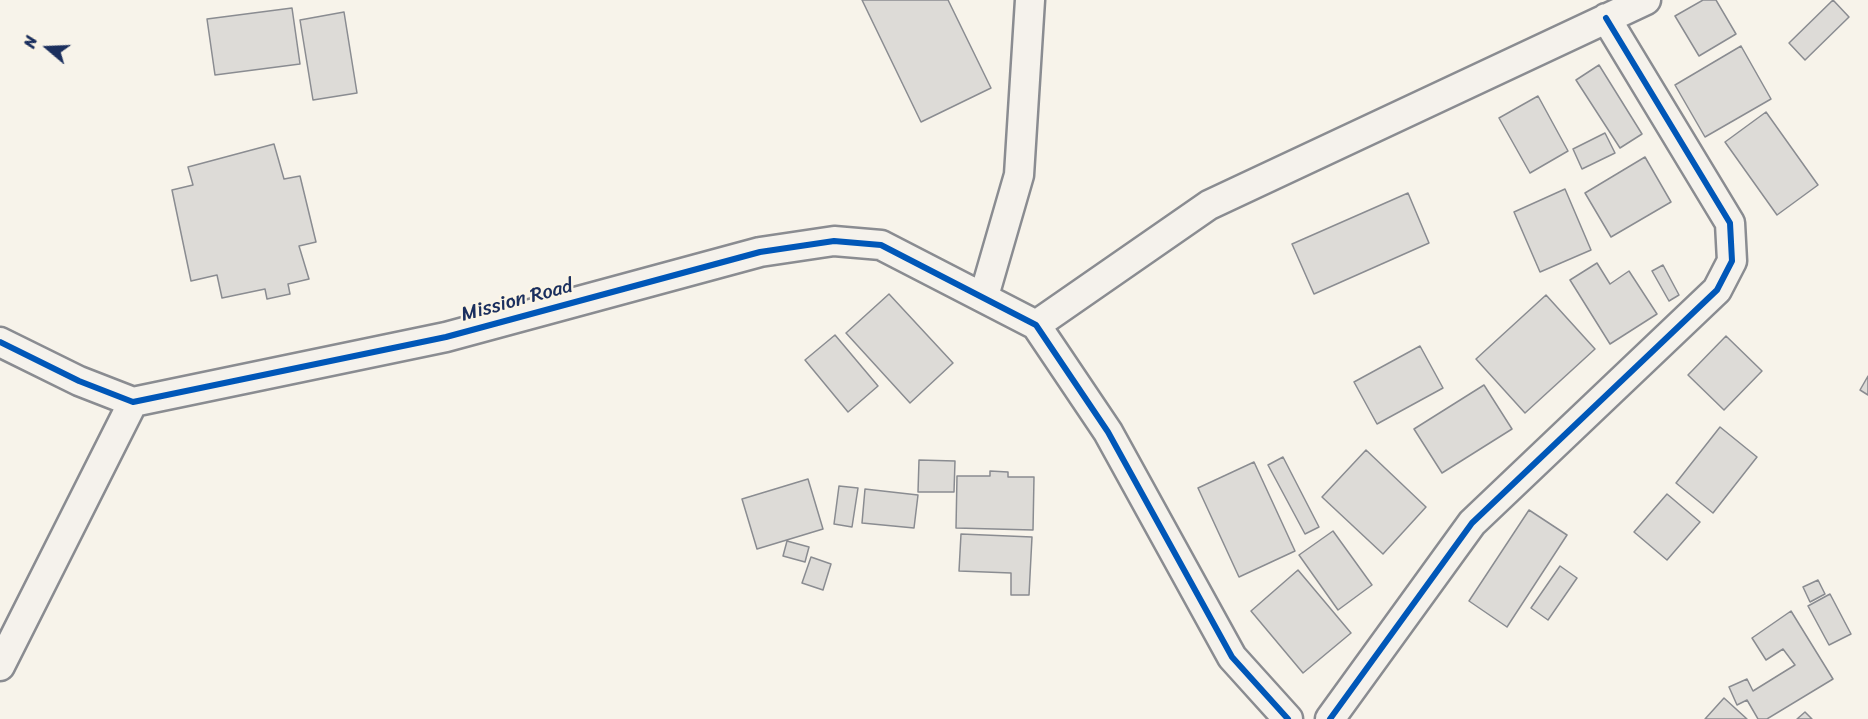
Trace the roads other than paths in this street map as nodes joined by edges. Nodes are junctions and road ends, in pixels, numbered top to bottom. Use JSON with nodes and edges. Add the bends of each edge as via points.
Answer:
{"nodes":[{"id":1,"x":1030,"y":0,"type":"edge"},
{"id":2,"x":1646,"y":0,"type":"edge"},
{"id":3,"x":1606,"y":18,"type":"junction"},
{"id":4,"x":984,"y":296,"type":"junction"},
{"id":5,"x":1036,"y":325,"type":"junction"},
{"id":6,"x":0,"y":342,"type":"edge"},
{"id":7,"x":134,"y":402,"type":"junction"},
{"id":8,"x":0,"y":666,"type":"edge"},
{"id":9,"x":1288,"y":719,"type":"edge"},
{"id":10,"x":1330,"y":719,"type":"edge"}],
"edges":[{"from":1,"to":4,"type":"street","via":[[1019,176]]},
{"from":2,"to":3,"type":"street"},
{"from":3,"to":5,"type":"street","via":[[1209,206]]},
{"from":3,"to":10,"type":"street","via":[[1730,223],[1732,261],[1717,290],[1472,523]]},
{"from":4,"to":5,"type":"street","name":"Mission Road"},
{"from":4,"to":7,"type":"street","name":"Mission Road","via":[[881,245],[834,241],[760,252],[446,337]]},
{"from":5,"to":9,"type":"street","via":[[1108,432],[1232,657]]},
{"from":6,"to":7,"type":"street","via":[[79,381]]},
{"from":7,"to":8,"type":"street"}]}
